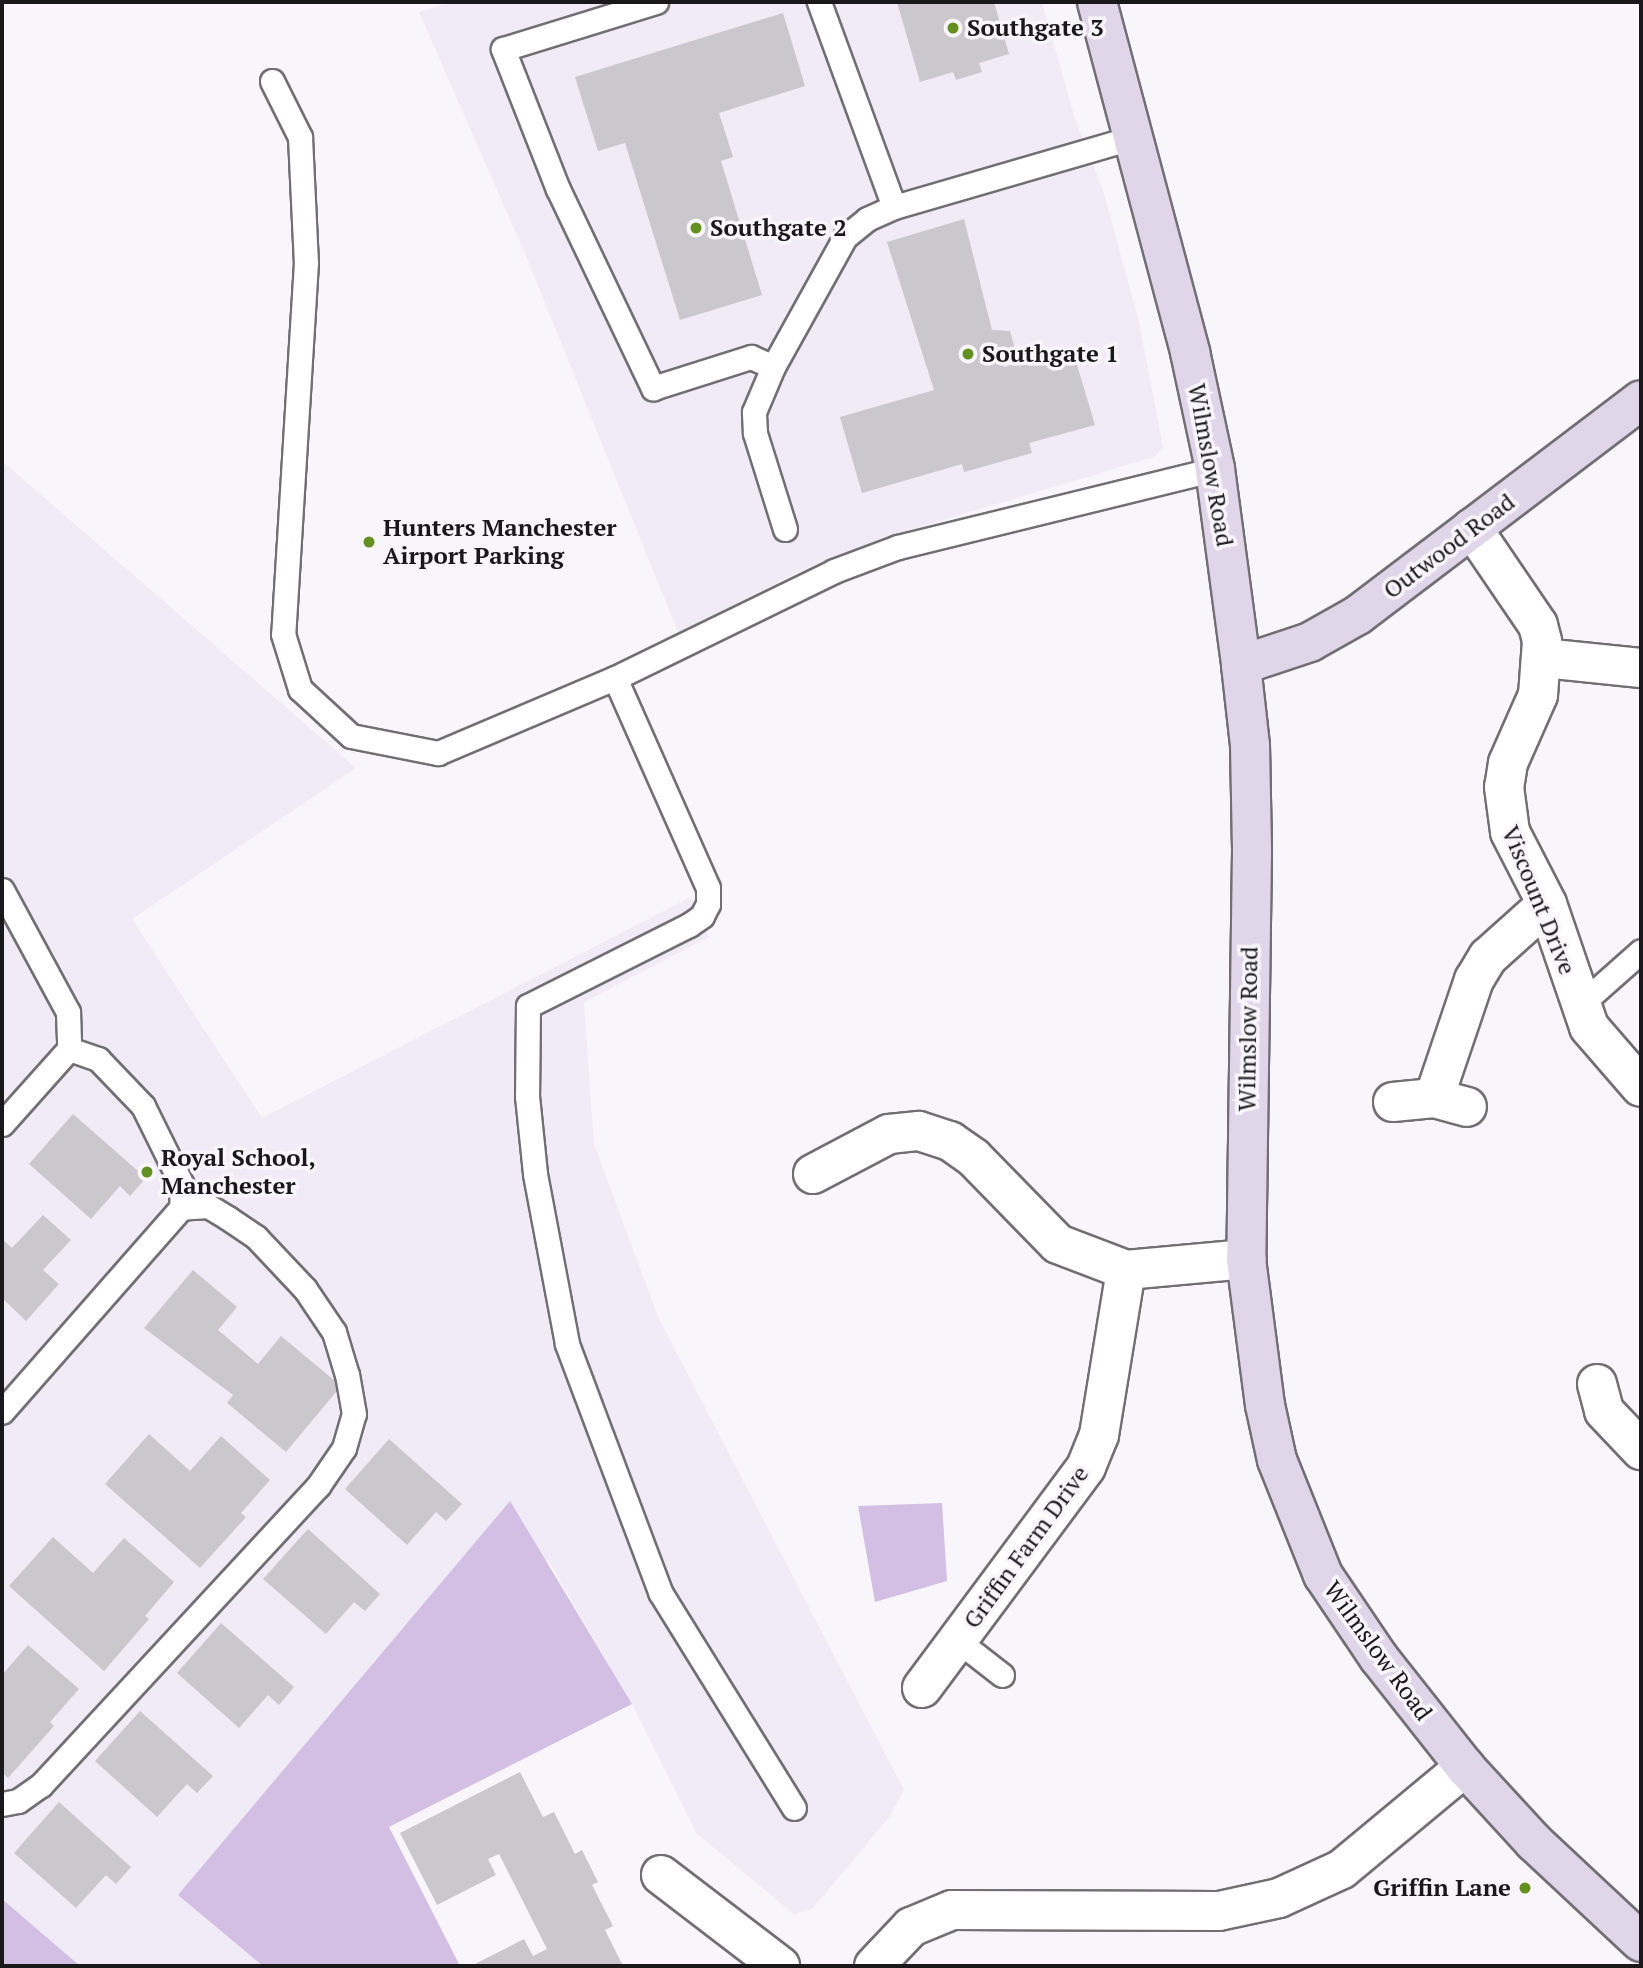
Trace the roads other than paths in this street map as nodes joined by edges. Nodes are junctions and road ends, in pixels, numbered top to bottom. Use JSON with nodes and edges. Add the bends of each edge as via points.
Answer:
{"nodes":[{"id":1,"x":656,"y":2,"type":"edge"},
{"id":2,"x":819,"y":2,"type":"edge"},
{"id":3,"x":1097,"y":2,"type":"edge"},
{"id":4,"x":272,"y":81,"type":"dead end"},
{"id":5,"x":1135,"y":137,"type":"junction"},
{"id":6,"x":894,"y":207,"type":"junction"},
{"id":7,"x":772,"y":367,"type":"junction"},
{"id":8,"x":1641,"y":400,"type":"edge"},
{"id":9,"x":1215,"y":469,"type":"junction"},
{"id":10,"x":1472,"y":528,"type":"junction"},
{"id":11,"x":785,"y":529,"type":"dead end"},
{"id":12,"x":1544,"y":658,"type":"junction"},
{"id":13,"x":1241,"y":665,"type":"junction"},
{"id":14,"x":1641,"y":668,"type":"edge"},
{"id":15,"x":615,"y":678,"type":"junction"},
{"id":16,"x":2,"y":890,"type":"edge"},
{"id":17,"x":1547,"y":904,"type":"junction"},
{"id":18,"x":1641,"y":951,"type":"edge"},
{"id":19,"x":1580,"y":1005,"type":"junction"},
{"id":20,"x":69,"y":1049,"type":"junction"},
{"id":21,"x":1641,"y":1087,"type":"edge"},
{"id":22,"x":1393,"y":1102,"type":"dead end"},
{"id":23,"x":2,"y":1124,"type":"edge"},
{"id":24,"x":813,"y":1174,"type":"dead end"},
{"id":25,"x":181,"y":1208,"type":"junction"},
{"id":26,"x":1246,"y":1259,"type":"junction"},
{"id":27,"x":1126,"y":1270,"type":"junction"},
{"id":28,"x":1597,"y":1384,"type":"dead end"},
{"id":29,"x":2,"y":1412,"type":"edge"},
{"id":30,"x":1641,"y":1450,"type":"edge"},
{"id":31,"x":957,"y":1640,"type":"junction"},
{"id":32,"x":1002,"y":1675,"type":"dead end"},
{"id":33,"x":922,"y":1688,"type":"dead end"},
{"id":34,"x":1465,"y":1767,"type":"junction"},
{"id":35,"x":2,"y":1804,"type":"edge"},
{"id":36,"x":794,"y":1808,"type":"dead end"},
{"id":37,"x":661,"y":1875,"type":"dead end"},
{"id":38,"x":1641,"y":1942,"type":"edge"},
{"id":39,"x":780,"y":1966,"type":"edge"},
{"id":40,"x":874,"y":1966,"type":"edge"}],
"edges":[{"from":1,"to":7,"type":"lane","via":[[503,49],[558,189],[653,388],[751,357]]},
{"from":2,"to":6,"type":"lane"},
{"from":3,"to":5,"type":"main road","name":"Wilmslow Road"},
{"from":4,"to":15,"type":"lane","via":[[300,137],[303,193],[306,262],[283,634],[300,689],[351,736],[438,752]]},
{"from":5,"to":6,"type":"lane"},
{"from":5,"to":9,"type":"main road","name":"Wilmslow Road"},
{"from":6,"to":7,"type":"lane","via":[[867,219],[845,237]]},
{"from":7,"to":11,"type":"lane","via":[[754,412],[755,433]]},
{"from":8,"to":10,"type":"main road","name":"Outwood Road"},
{"from":9,"to":13,"type":"main road","name":"Wilmslow Road"},
{"from":9,"to":15,"type":"lane","via":[[898,547],[834,571]]},
{"from":10,"to":12,"type":"street","name":"Viscount Drive","via":[[1538,625]]},
{"from":10,"to":13,"type":"main road","name":"Outwood Road","via":[[1331,632]]},
{"from":12,"to":14,"type":"street"},
{"from":12,"to":17,"type":"street","name":"Viscount Drive","via":[[1538,695],[1508,763],[1504,810],[1510,832]]},
{"from":13,"to":26,"type":"main road","name":"Wilmslow Road","via":[[1250,745],[1252,852]]},
{"from":15,"to":36,"type":"lane","via":[[708,888],[708,904],[702,916],[689,925],[528,1006],[527,1096],[535,1174],[567,1344],[660,1592]]},
{"from":16,"to":20,"type":"lane","via":[[68,1012]]},
{"from":17,"to":19,"type":"street","name":"Viscount Drive"},
{"from":17,"to":22,"type":"street","via":[[1488,957],[1474,981],[1451,1103]]},
{"from":18,"to":19,"type":"lane","name":"Viscount Drive"},
{"from":19,"to":21,"type":"street","name":"Viscount Drive","via":[[1600,1043]]},
{"from":20,"to":23,"type":"lane"},
{"from":20,"to":25,"type":"lane","via":[[98,1059],[143,1106],[182,1185]]},
{"from":24,"to":27,"type":"street","via":[[889,1135],[919,1131],[950,1141],[974,1158],[1058,1244]]},
{"from":25,"to":29,"type":"lane"},
{"from":25,"to":35,"type":"lane","via":[[208,1206],[228,1218],[256,1237],[305,1289],[334,1332],[347,1375],[354,1414],[344,1448],[318,1486],[41,1785],[18,1801]]},
{"from":26,"to":27,"type":"street"},
{"from":26,"to":34,"type":"main road","name":"Wilmslow Road","via":[[1265,1405],[1277,1460],[1306,1540],[1342,1606]]},
{"from":27,"to":31,"type":"street","name":"Griffin Farm Drive","via":[[1099,1435],[1086,1467]]},
{"from":28,"to":30,"type":"street","via":[[1604,1411]]},
{"from":31,"to":32,"type":"lane"},
{"from":31,"to":33,"type":"street","name":"Griffin Farm Drive"},
{"from":34,"to":38,"type":"main road","name":"Wilmslow Road","via":[[1534,1842]]},
{"from":34,"to":40,"type":"street","via":[[1342,1869],[1279,1898],[1219,1911],[952,1910],[911,1927]]},
{"from":37,"to":39,"type":"street"}]}
